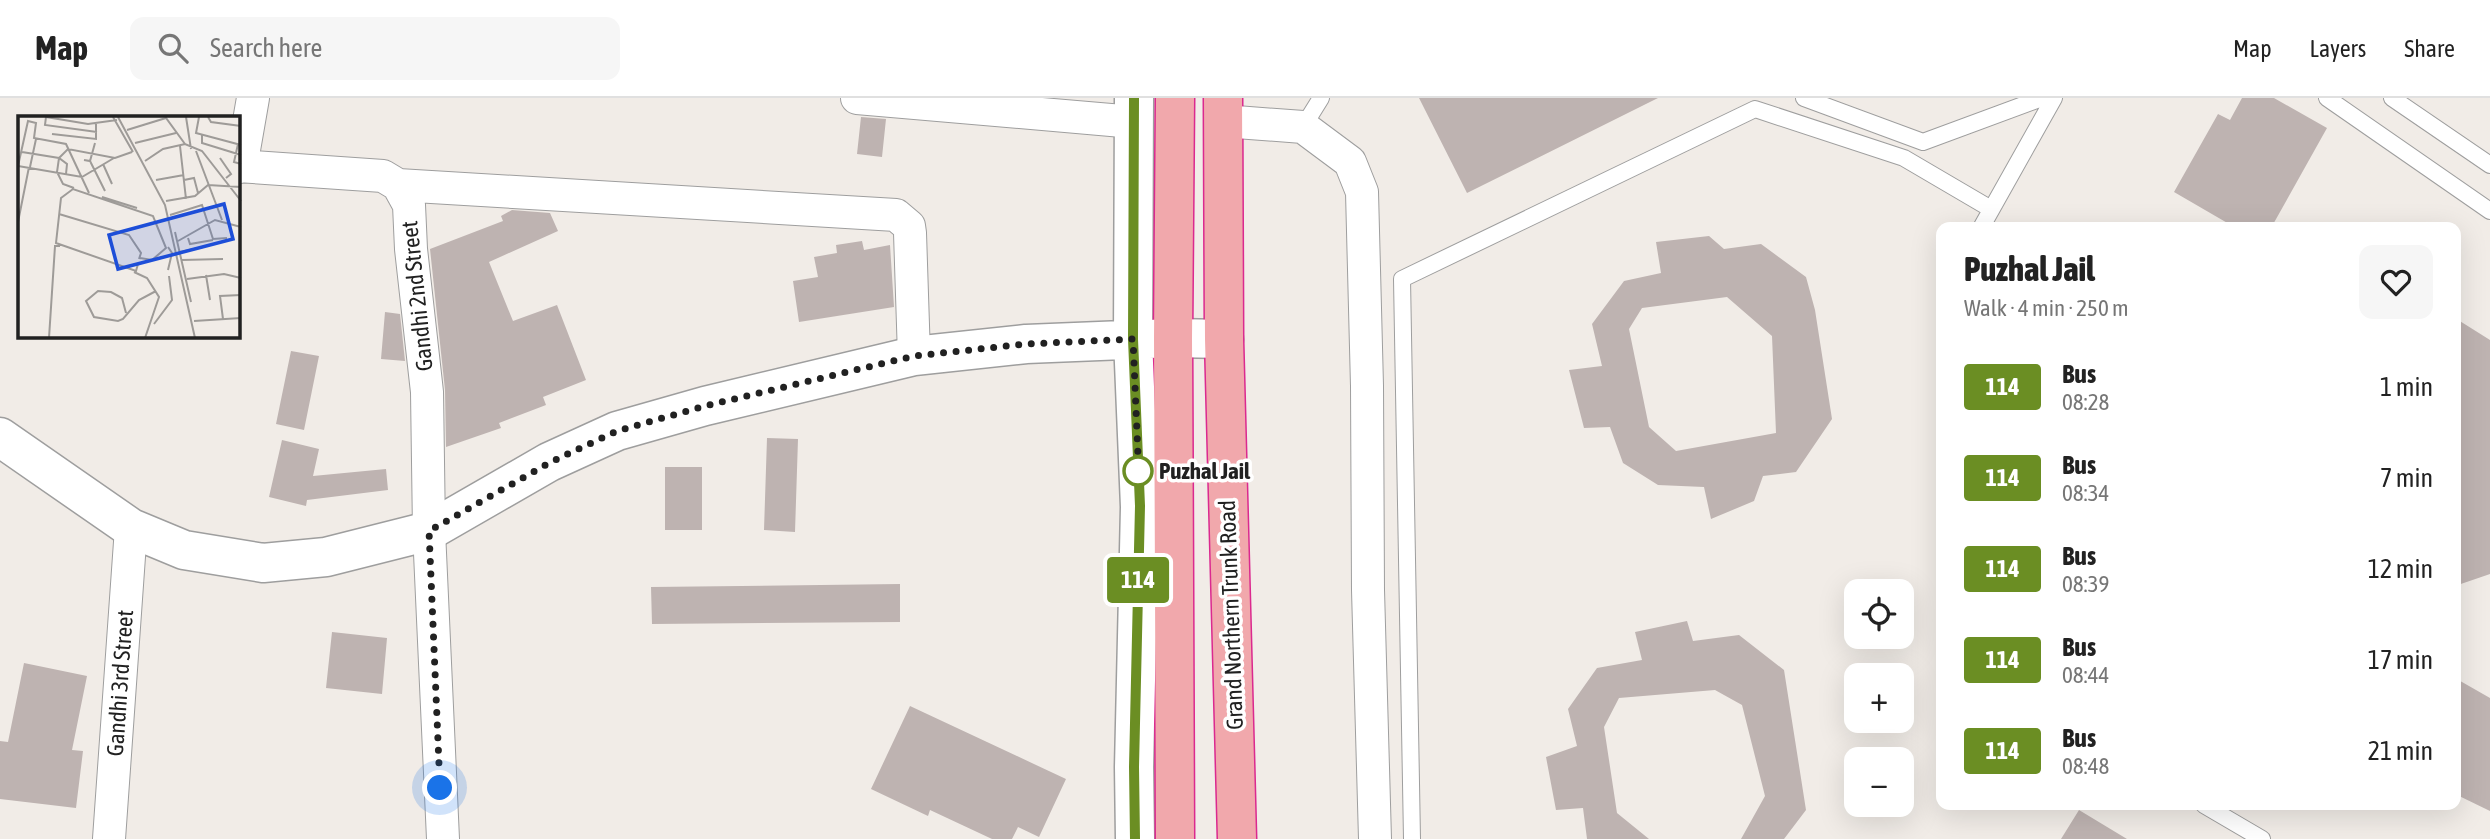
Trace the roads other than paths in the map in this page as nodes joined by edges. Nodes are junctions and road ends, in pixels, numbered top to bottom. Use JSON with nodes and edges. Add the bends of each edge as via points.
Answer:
{"nodes":[{"id":1,"x":253,"y":98,"type":"edge"},
{"id":2,"x":858,"y":98,"type":"edge"},
{"id":3,"x":1175,"y":98,"type":"edge"},
{"id":4,"x":1321,"y":98,"type":"edge"},
{"id":5,"x":1804,"y":98,"type":"edge"},
{"id":6,"x":2042,"y":98,"type":"edge"},
{"id":7,"x":2054,"y":98,"type":"edge"},
{"id":8,"x":2327,"y":98,"type":"edge"},
{"id":9,"x":2392,"y":98,"type":"edge"},
{"id":10,"x":1223,"y":109,"type":"edge"},
{"id":11,"x":1134,"y":110,"type":"edge"},
{"id":12,"x":1303,"y":127,"type":"junction"},
{"id":13,"x":2490,"y":165,"type":"edge"},
{"id":14,"x":240,"y":166,"type":"edge"},
{"id":15,"x":398,"y":185,"type":"junction"},
{"id":16,"x":1991,"y":209,"type":"junction"},
{"id":17,"x":2490,"y":211,"type":"edge"},
{"id":18,"x":1984,"y":222,"type":"edge"},
{"id":19,"x":1173,"y":338,"type":"junction"},
{"id":20,"x":1133,"y":339,"type":"junction"},
{"id":21,"x":1224,"y":339,"type":"junction"},
{"id":22,"x":914,"y":356,"type":"junction"},
{"id":23,"x":0,"y":437,"type":"edge"},
{"id":24,"x":131,"y":528,"type":"junction"},
{"id":25,"x":429,"y":531,"type":"junction"},
{"id":26,"x":2213,"y":810,"type":"edge"},
{"id":27,"x":109,"y":839,"type":"edge"},
{"id":28,"x":443,"y":839,"type":"edge"},
{"id":29,"x":1135,"y":839,"type":"edge"},
{"id":30,"x":1175,"y":839,"type":"edge"},
{"id":31,"x":1237,"y":839,"type":"edge"},
{"id":32,"x":1375,"y":839,"type":"edge"},
{"id":33,"x":1412,"y":839,"type":"edge"},
{"id":34,"x":2262,"y":839,"type":"edge"}],
"edges":[{"from":1,"to":14,"type":"street"},
{"from":2,"to":11,"type":"street"},
{"from":3,"to":19,"type":"highway"},
{"from":4,"to":12,"type":"lane"},
{"from":5,"to":6,"type":"lane","via":[[1923,142]]},
{"from":7,"to":16,"type":"lane"},
{"from":8,"to":17,"type":"lane"},
{"from":9,"to":13,"type":"lane"},
{"from":10,"to":12,"type":"street"},
{"from":10,"to":21,"type":"highway","name":"Grand Northern Trunk Road"},
{"from":11,"to":20,"type":"street"},
{"from":12,"to":32,"type":"street","via":[[1350,162],[1362,192]]},
{"from":14,"to":15,"type":"street","via":[[383,176]]},
{"from":15,"to":22,"type":"street","via":[[896,215],[909,226],[910,233]]},
{"from":15,"to":25,"type":"street","name":"Gandhi 2nd Street","via":[[409,205],[427,392]]},
{"from":16,"to":18,"type":"lane"},
{"from":16,"to":33,"type":"lane","via":[[1904,158],[1755,109],[1402,279]]},
{"from":19,"to":20,"type":"street"},
{"from":19,"to":21,"type":"street"},
{"from":19,"to":30,"type":"highway"},
{"from":20,"to":22,"type":"street"},
{"from":20,"to":29,"type":"street","via":[[1140,506]]},
{"from":21,"to":31,"type":"highway","name":"Grand Northern Trunk Road"},
{"from":22,"to":25,"type":"street","via":[[617,431],[549,463]]},
{"from":23,"to":24,"type":"street"},
{"from":24,"to":25,"type":"street","via":[[184,550],[263,563],[326,557]]},
{"from":24,"to":27,"type":"street","name":"Gandhi 3rd Street"},
{"from":25,"to":28,"type":"street","name":"Gandhi 2nd Street"},
{"from":26,"to":34,"type":"lane"}]}
